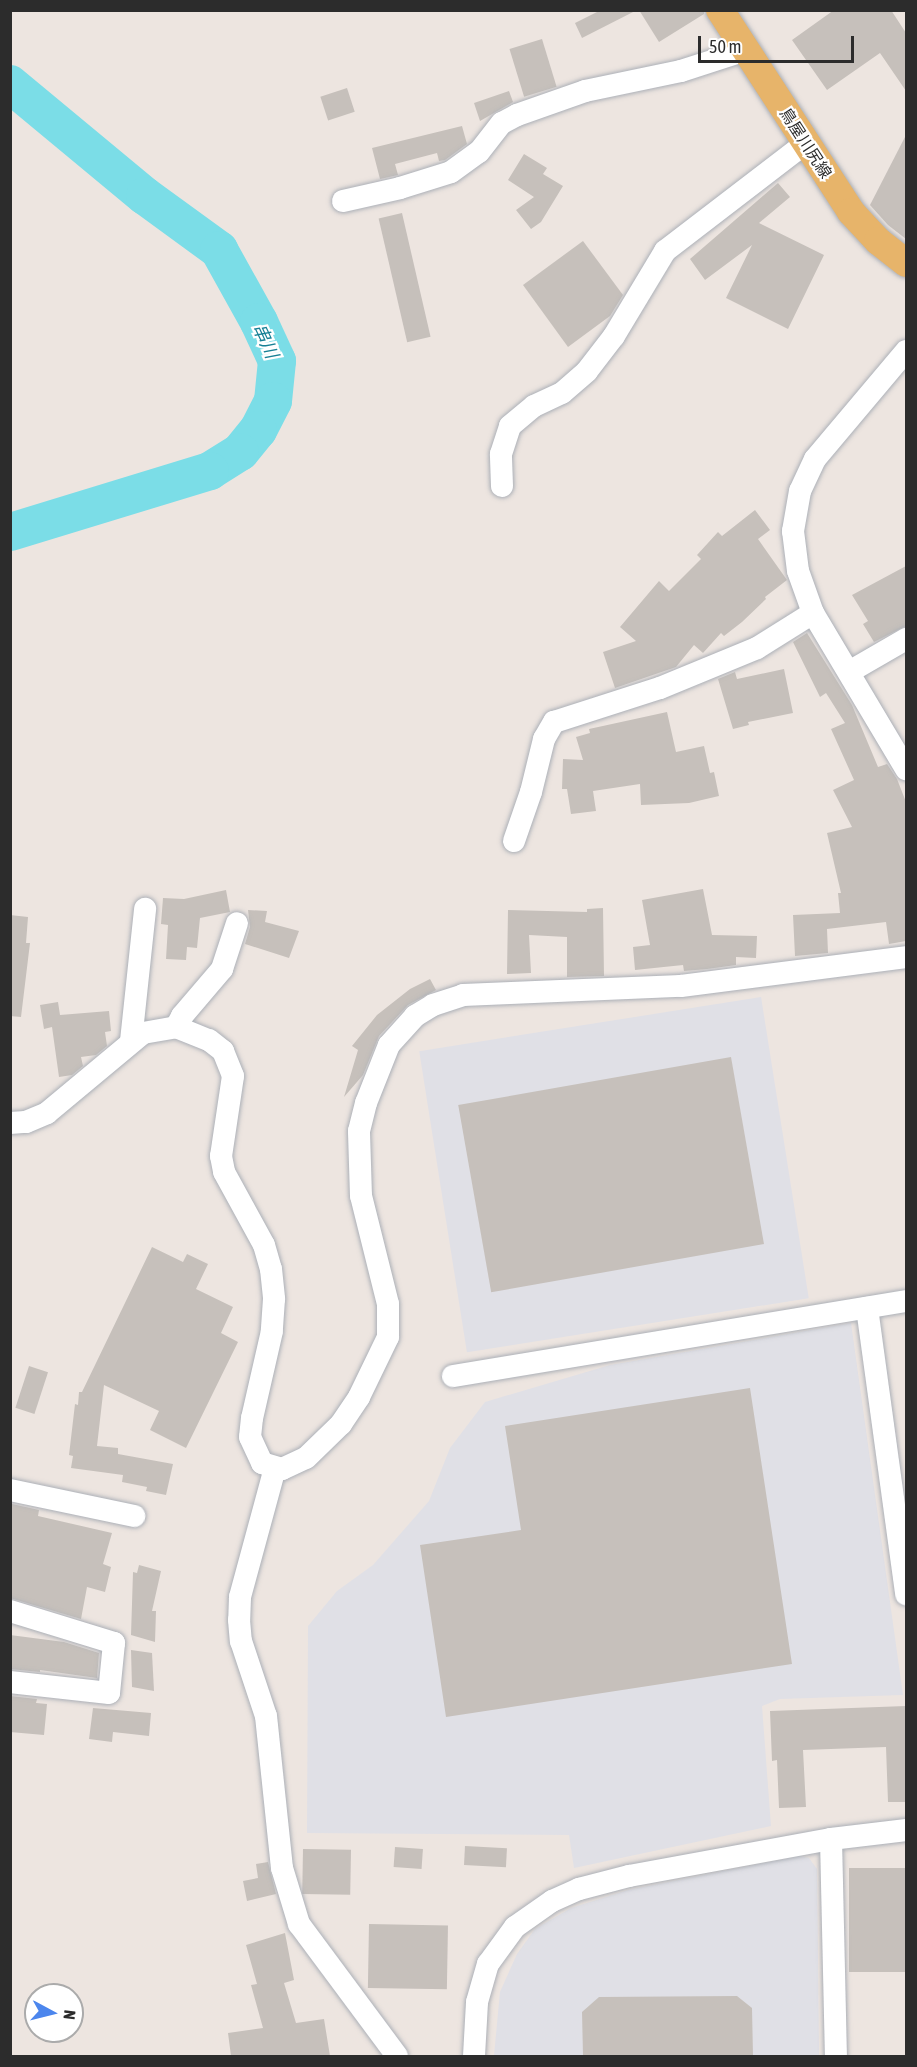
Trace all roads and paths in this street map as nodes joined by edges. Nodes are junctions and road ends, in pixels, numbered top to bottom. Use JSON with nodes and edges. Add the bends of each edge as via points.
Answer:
{"nodes":[{"id":1,"x":720,"y":10,"type":"edge"},
{"id":2,"x":746,"y":50,"type":"junction"},
{"id":3,"x":806,"y":143,"type":"junction"},
{"id":4,"x":343,"y":201,"type":"dead end"},
{"id":5,"x":906,"y":262,"type":"edge"},
{"id":6,"x":906,"y":351,"type":"edge"},
{"id":7,"x":502,"y":486,"type":"dead end"},
{"id":8,"x":813,"y":613,"type":"junction"},
{"id":9,"x":906,"y":639,"type":"edge"},
{"id":10,"x":849,"y":672,"type":"junction"},
{"id":11,"x":906,"y":769,"type":"edge"},
{"id":12,"x":514,"y":841,"type":"dead end"},
{"id":13,"x":145,"y":909,"type":"dead end"},
{"id":14,"x":237,"y":923,"type":"dead end"},
{"id":15,"x":906,"y":957,"type":"edge"},
{"id":16,"x":176,"y":1027,"type":"junction"},
{"id":17,"x":131,"y":1041,"type":"junction"},
{"id":18,"x":10,"y":1123,"type":"edge"},
{"id":19,"x":906,"y":1301,"type":"edge"},
{"id":20,"x":867,"y":1308,"type":"junction"},
{"id":21,"x":453,"y":1376,"type":"dead end"},
{"id":22,"x":275,"y":1468,"type":"junction"},
{"id":23,"x":10,"y":1490,"type":"edge"},
{"id":24,"x":134,"y":1516,"type":"dead end"},
{"id":25,"x":906,"y":1594,"type":"edge"},
{"id":26,"x":10,"y":1611,"type":"edge"},
{"id":27,"x":10,"y":1682,"type":"edge"},
{"id":28,"x":906,"y":1830,"type":"edge"},
{"id":29,"x":831,"y":1839,"type":"junction"},
{"id":30,"x":397,"y":2056,"type":"edge"},
{"id":31,"x":474,"y":2056,"type":"edge"},
{"id":32,"x":836,"y":2056,"type":"edge"}],
"edges":[{"from":1,"to":2,"type":"main road","name":"鳥屋川尻線"},
{"from":2,"to":3,"type":"main road","name":"鳥屋川尻線"},
{"from":2,"to":4,"type":"street","via":[[681,71],[585,91],[517,115],[502,123],[479,153],[450,172],[400,189]]},
{"from":3,"to":5,"type":"main road","name":"鳥屋川尻線","via":[[857,219]]},
{"from":3,"to":7,"type":"street","via":[[665,251],[614,336],[587,371],[562,393],[534,406],[510,426],[501,454]]},
{"from":6,"to":8,"type":"street","via":[[820,452],[800,491],[793,531],[795,556]]},
{"from":8,"to":10,"type":"street"},
{"from":8,"to":12,"type":"street","via":[[757,648],[660,688],[554,722],[544,739]]},
{"from":9,"to":10,"type":"street"},
{"from":10,"to":11,"type":"street"},
{"from":13,"to":17,"type":"street"},
{"from":14,"to":16,"type":"street","via":[[222,969]]},
{"from":15,"to":22,"type":"street","via":[[681,986],[463,995],[415,1016],[389,1045],[359,1131],[361,1196],[388,1305],[388,1337],[359,1397],[341,1424],[294,1466]]},
{"from":16,"to":17,"type":"street","via":[[143,1033]]},
{"from":16,"to":22,"type":"street","via":[[209,1040],[223,1051],[233,1076],[221,1156],[224,1172],[264,1245],[274,1299],[272,1331],[250,1437],[262,1463]]},
{"from":17,"to":18,"type":"street","via":[[47,1113],[26,1122]]},
{"from":19,"to":20,"type":"street"},
{"from":20,"to":21,"type":"street"},
{"from":20,"to":25,"type":"street"},
{"from":22,"to":30,"type":"street","via":[[240,1598],[239,1620],[241,1641],[266,1716],[284,1878],[299,1924]]},
{"from":23,"to":24,"type":"street"},
{"from":26,"to":27,"type":"street","via":[[114,1643],[109,1693]]},
{"from":28,"to":29,"type":"street"},
{"from":29,"to":31,"type":"street","via":[[629,1876],[579,1889],[538,1908],[505,1937],[488,1964],[477,2002]]},
{"from":29,"to":32,"type":"street"}]}
